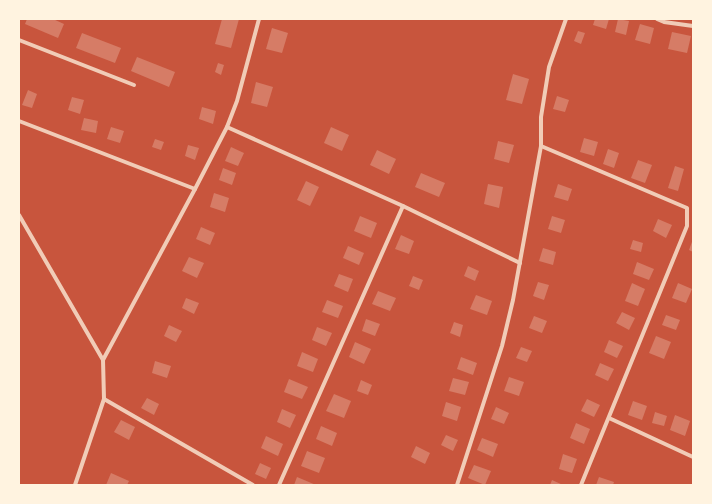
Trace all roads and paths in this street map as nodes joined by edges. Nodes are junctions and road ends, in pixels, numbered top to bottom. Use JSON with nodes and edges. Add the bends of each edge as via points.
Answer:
{"nodes":[{"id":1,"x":259,"y":19,"type":"edge"},
{"id":2,"x":566,"y":19,"type":"edge"},
{"id":3,"x":657,"y":19,"type":"edge"},
{"id":4,"x":693,"y":26,"type":"edge"},
{"id":5,"x":19,"y":40,"type":"edge"},
{"id":6,"x":134,"y":85,"type":"dead end"},
{"id":7,"x":19,"y":121,"type":"edge"},
{"id":8,"x":227,"y":127,"type":"junction"},
{"id":9,"x":541,"y":146,"type":"junction"},
{"id":10,"x":195,"y":189,"type":"junction"},
{"id":11,"x":403,"y":206,"type":"junction"},
{"id":12,"x":19,"y":215,"type":"edge"},
{"id":13,"x":520,"y":263,"type":"junction"},
{"id":14,"x":103,"y":360,"type":"junction"},
{"id":15,"x":104,"y":399,"type":"junction"},
{"id":16,"x":609,"y":418,"type":"junction"},
{"id":17,"x":693,"y":457,"type":"edge"},
{"id":18,"x":75,"y":485,"type":"edge"},
{"id":19,"x":253,"y":485,"type":"edge"},
{"id":20,"x":279,"y":485,"type":"edge"},
{"id":21,"x":457,"y":485,"type":"edge"},
{"id":22,"x":581,"y":485,"type":"edge"}],
"edges":[{"from":1,"to":8,"type":"street","via":[[237,101]]},
{"from":2,"to":9,"type":"street","via":[[550,67],[541,117]]},
{"from":3,"to":4,"type":"street"},
{"from":5,"to":6,"type":"street"},
{"from":7,"to":10,"type":"street"},
{"from":8,"to":10,"type":"street"},
{"from":8,"to":11,"type":"street"},
{"from":9,"to":13,"type":"street"},
{"from":9,"to":16,"type":"street","via":[[687,208],[687,226]]},
{"from":10,"to":14,"type":"street"},
{"from":11,"to":13,"type":"street"},
{"from":11,"to":20,"type":"street"},
{"from":12,"to":14,"type":"street"},
{"from":13,"to":21,"type":"street","via":[[502,346]]},
{"from":14,"to":15,"type":"street"},
{"from":15,"to":18,"type":"street"},
{"from":15,"to":19,"type":"street"},
{"from":16,"to":17,"type":"street"},
{"from":16,"to":22,"type":"street"}]}
